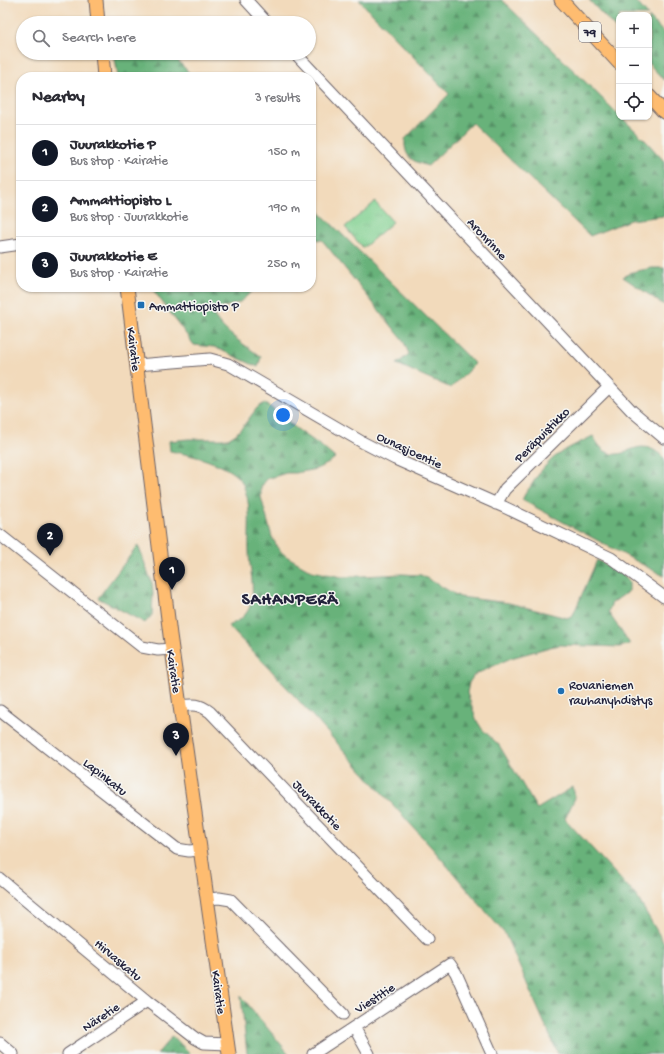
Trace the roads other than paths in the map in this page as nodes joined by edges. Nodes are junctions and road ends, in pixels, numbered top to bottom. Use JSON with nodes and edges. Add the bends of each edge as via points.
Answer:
{"nodes":[{"id":1,"x":96,"y":0,"type":"edge"},
{"id":2,"x":246,"y":0,"type":"edge"},
{"id":3,"x":561,"y":0,"type":"edge"},
{"id":4,"x":97,"y":16,"type":"edge"},
{"id":5,"x":261,"y":16,"type":"edge"},
{"id":6,"x":103,"y":60,"type":"edge"},
{"id":7,"x":302,"y":60,"type":"edge"},
{"id":8,"x":616,"y":60,"type":"edge"},
{"id":9,"x":104,"y":72,"type":"edge"},
{"id":10,"x":313,"y":72,"type":"edge"},
{"id":11,"x":316,"y":75,"type":"edge"},
{"id":12,"x":652,"y":99,"type":"edge"},
{"id":13,"x":664,"y":112,"type":"edge"},
{"id":14,"x":16,"y":245,"type":"edge"},
{"id":15,"x":0,"y":247,"type":"edge"},
{"id":16,"x":128,"y":292,"type":"edge"},
{"id":17,"x":137,"y":365,"type":"junction"},
{"id":18,"x":609,"y":387,"type":"junction"},
{"id":19,"x":664,"y":438,"type":"edge"},
{"id":20,"x":496,"y":504,"type":"junction"},
{"id":21,"x":0,"y":535,"type":"edge"},
{"id":22,"x":664,"y":597,"type":"edge"},
{"id":23,"x":172,"y":649,"type":"junction"},
{"id":24,"x":181,"y":706,"type":"junction"},
{"id":25,"x":0,"y":711,"type":"edge"},
{"id":26,"x":200,"y":850,"type":"junction"},
{"id":27,"x":0,"y":879,"type":"edge"},
{"id":28,"x":208,"y":899,"type":"junction"},
{"id":29,"x":427,"y":939,"type":"dead end"},
{"id":30,"x":147,"y":1001,"type":"junction"},
{"id":31,"x":342,"y":1014,"type":"dead end"},
{"id":32,"x":354,"y":1027,"type":"junction"},
{"id":33,"x":0,"y":1044,"type":"edge"},
{"id":34,"x":228,"y":1049,"type":"edge"},
{"id":35,"x":13,"y":1054,"type":"edge"},
{"id":36,"x":68,"y":1054,"type":"edge"},
{"id":37,"x":313,"y":1054,"type":"edge"},
{"id":38,"x":369,"y":1054,"type":"edge"},
{"id":39,"x":492,"y":1054,"type":"edge"}],
"edges":[{"from":1,"to":4,"type":"main road"},
{"from":2,"to":5,"type":"street"},
{"from":3,"to":8,"type":"main road","number":"79"},
{"from":6,"to":9,"type":"main road"},
{"from":7,"to":10,"type":"street","name":"Aronrinne"},
{"from":11,"to":18,"type":"street","name":"Aronrinne"},
{"from":12,"to":13,"type":"main road"},
{"from":14,"to":15,"type":"street"},
{"from":16,"to":17,"type":"main road","name":"Kairatie"},
{"from":17,"to":20,"type":"street","name":"Ounasjoentie","via":[[210,359],[228,364],[362,442]]},
{"from":17,"to":23,"type":"main road","name":"Kairatie"},
{"from":18,"to":19,"type":"street","name":"Aronrinne"},
{"from":18,"to":20,"type":"street","name":"Peräpuistikko","via":[[505,489]]},
{"from":20,"to":22,"type":"street","name":"Ounasjoentie","via":[[610,558]]},
{"from":21,"to":23,"type":"street","via":[[142,647]]},
{"from":23,"to":24,"type":"main road","name":"Kairatie"},
{"from":24,"to":26,"type":"main road","name":"Kairatie"},
{"from":24,"to":29,"type":"street","name":"Juurakkotie","via":[[197,705],[210,712]]},
{"from":25,"to":26,"type":"street","name":"Lapinkatu","via":[[177,849]]},
{"from":26,"to":28,"type":"main road","name":"Kairatie"},
{"from":27,"to":30,"type":"street","name":"Hirvaskatu"},
{"from":28,"to":31,"type":"street","via":[[231,900]]},
{"from":28,"to":34,"type":"main road","name":"Kairatie"},
{"from":30,"to":34,"type":"street","name":"Hirvaskatu","via":[[204,1043]]},
{"from":30,"to":36,"type":"street","name":"Näretie"},
{"from":32,"to":37,"type":"street","name":"Viestitie"},
{"from":32,"to":38,"type":"street"},
{"from":32,"to":39,"type":"street","name":"Viestitie","via":[[450,964]]},
{"from":33,"to":35,"type":"street"}]}
